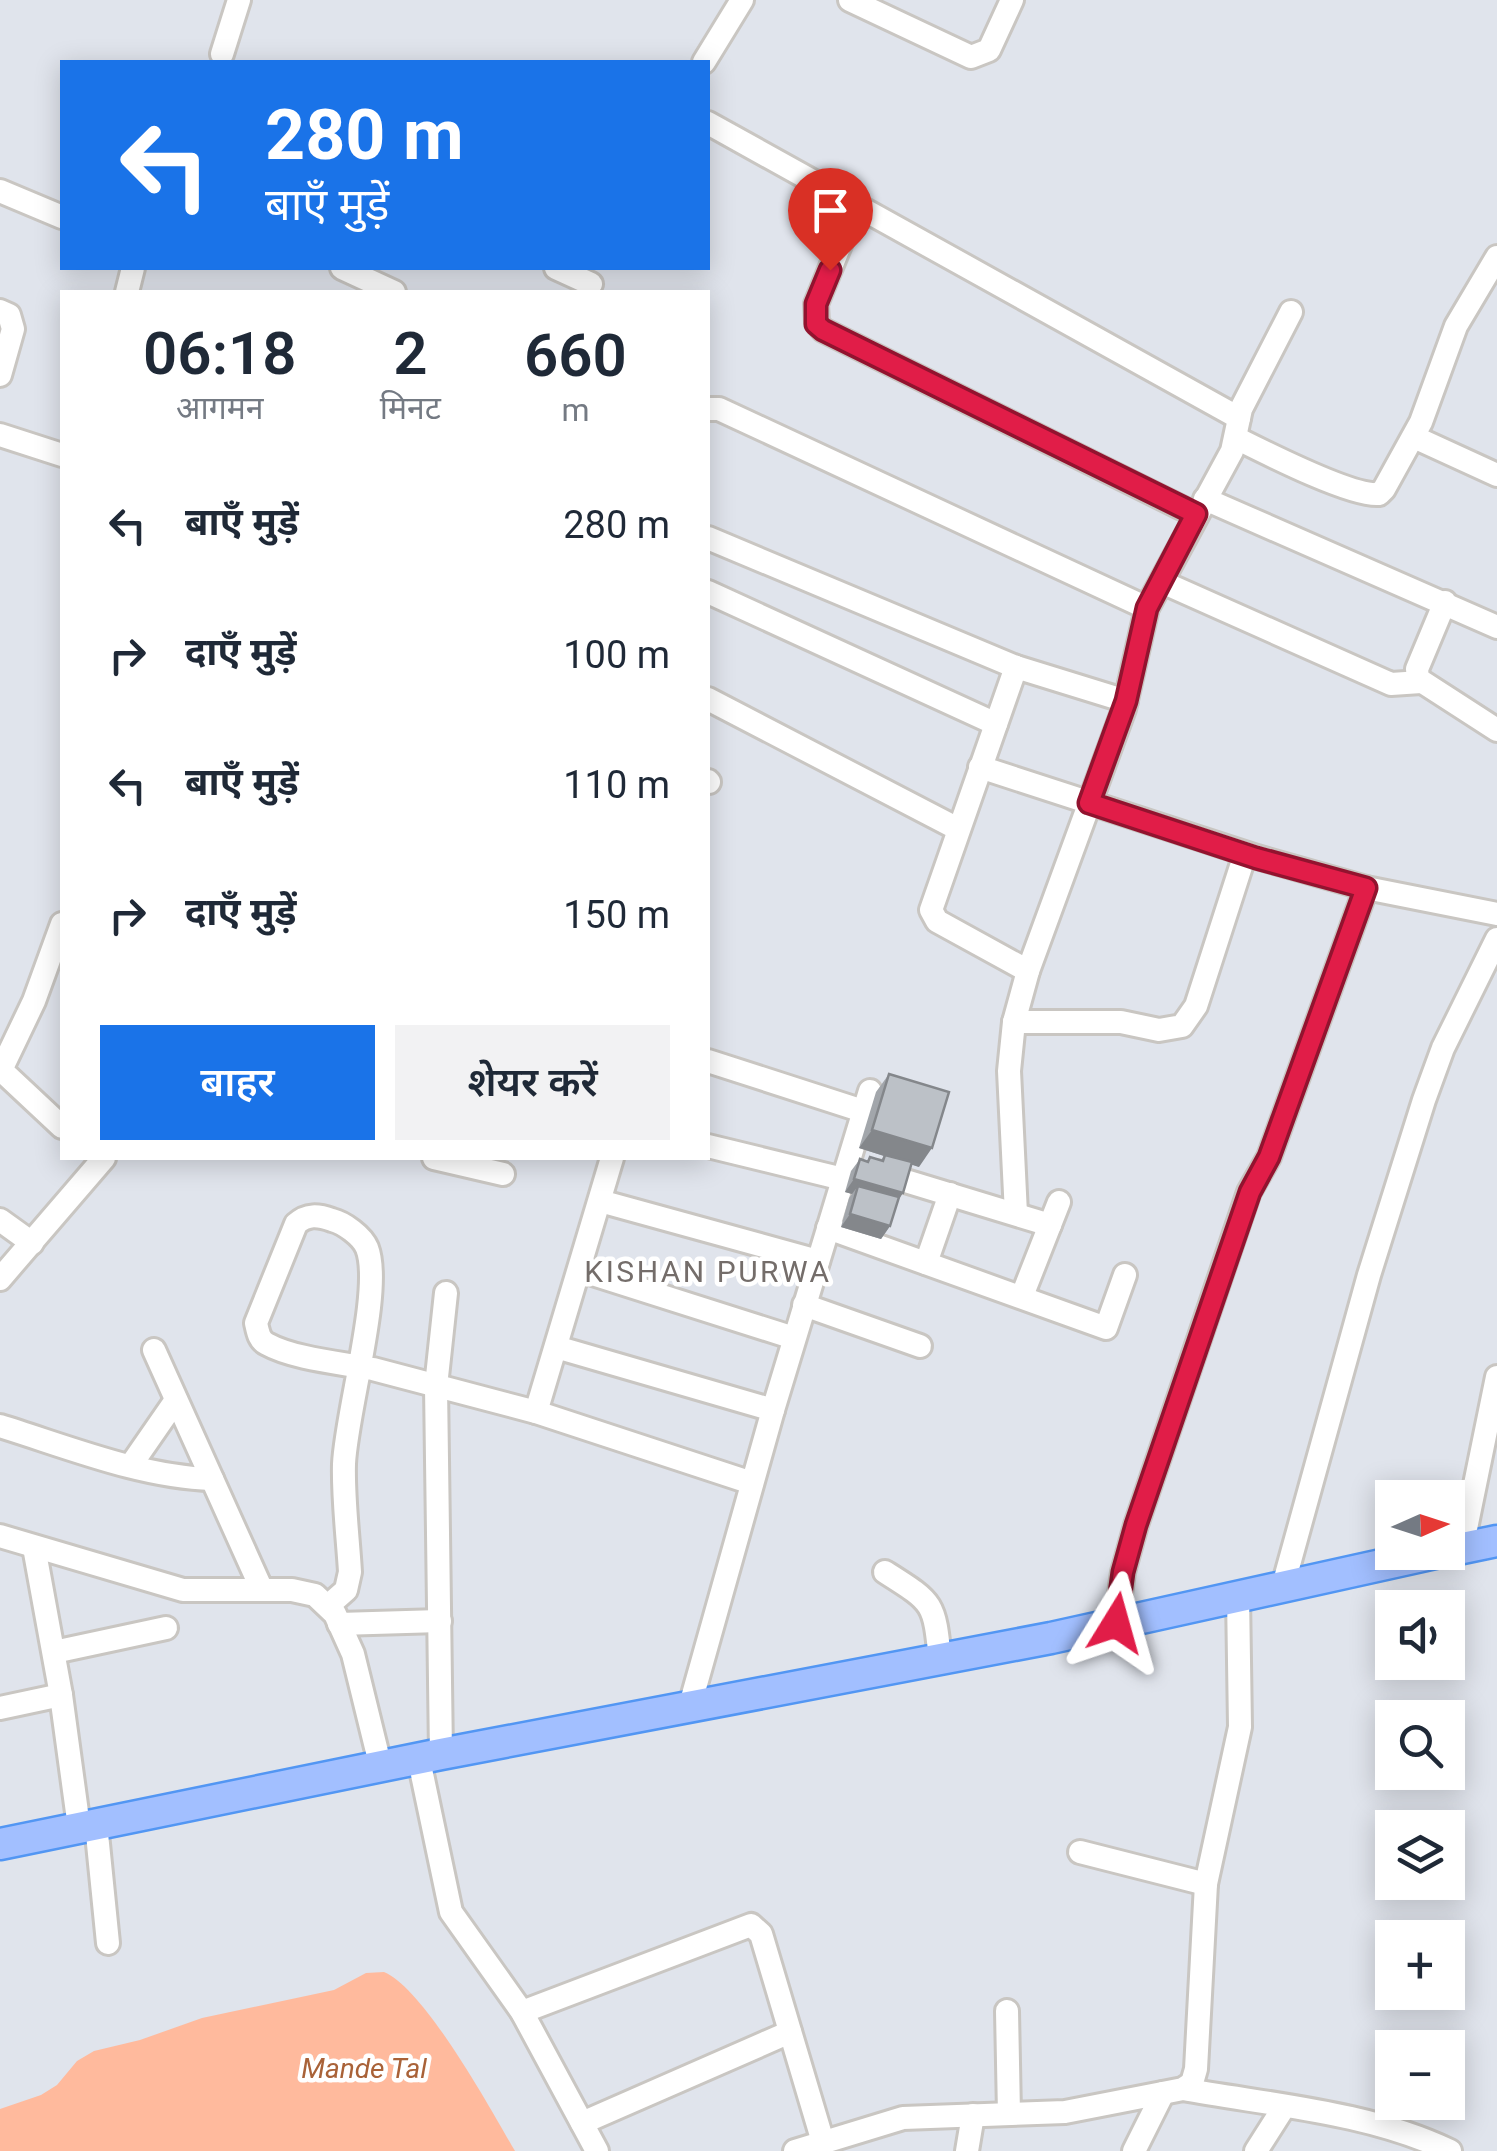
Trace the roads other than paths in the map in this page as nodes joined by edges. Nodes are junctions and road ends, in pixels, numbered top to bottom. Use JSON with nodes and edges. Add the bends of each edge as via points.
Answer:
{"nodes":[{"id":1,"x":239,"y":0,"type":"edge"},
{"id":2,"x":742,"y":0,"type":"edge"},
{"id":3,"x":850,"y":0,"type":"edge"},
{"id":4,"x":1012,"y":0,"type":"edge"},
{"id":5,"x":222,"y":54,"type":"dead end"},
{"id":6,"x":705,"y":60,"type":"edge"},
{"id":7,"x":710,"y":124,"type":"edge"},
{"id":8,"x":0,"y":191,"type":"edge"},
{"id":9,"x":857,"y":203,"type":"junction"},
{"id":10,"x":60,"y":217,"type":"edge"},
{"id":11,"x":1497,"y":257,"type":"edge"},
{"id":12,"x":346,"y":270,"type":"edge"},
{"id":13,"x":562,"y":270,"type":"edge"},
{"id":14,"x":592,"y":281,"type":"edge"},
{"id":15,"x":1491,"y":281,"type":"edge"},
{"id":16,"x":390,"y":290,"type":"edge"},
{"id":17,"x":0,"y":310,"type":"edge"},
{"id":18,"x":1291,"y":312,"type":"dead end"},
{"id":19,"x":0,"y":374,"type":"edge"},
{"id":20,"x":710,"y":408,"type":"edge"},
{"id":21,"x":1238,"y":428,"type":"junction"},
{"id":22,"x":0,"y":435,"type":"edge"},
{"id":23,"x":1414,"y":437,"type":"junction"},
{"id":24,"x":60,"y":454,"type":"edge"},
{"id":25,"x":1497,"y":475,"type":"edge"},
{"id":26,"x":1200,"y":507,"type":"junction"},
{"id":27,"x":710,"y":539,"type":"edge"},
{"id":28,"x":1162,"y":582,"type":"junction"},
{"id":29,"x":710,"y":593,"type":"edge"},
{"id":30,"x":1445,"y":602,"type":"junction"},
{"id":31,"x":1147,"y":608,"type":"junction"},
{"id":32,"x":1497,"y":627,"type":"edge"},
{"id":33,"x":1016,"y":666,"type":"junction"},
{"id":34,"x":1421,"y":682,"type":"junction"},
{"id":35,"x":710,"y":700,"type":"edge"},
{"id":36,"x":1126,"y":701,"type":"junction"},
{"id":37,"x":996,"y":724,"type":"junction"},
{"id":38,"x":1497,"y":730,"type":"edge"},
{"id":39,"x":980,"y":767,"type":"junction"},
{"id":40,"x":1089,"y":803,"type":"junction"},
{"id":41,"x":958,"y":829,"type":"junction"},
{"id":42,"x":1245,"y":854,"type":"junction"},
{"id":43,"x":1366,"y":888,"type":"junction"},
{"id":44,"x":1497,"y":914,"type":"edge"},
{"id":45,"x":60,"y":930,"type":"edge"},
{"id":46,"x":1497,"y":939,"type":"edge"},
{"id":47,"x":1028,"y":970,"type":"junction"},
{"id":48,"x":1014,"y":1022,"type":"junction"},
{"id":49,"x":710,"y":1062,"type":"edge"},
{"id":50,"x":0,"y":1069,"type":"edge"},
{"id":51,"x":60,"y":1125,"type":"edge"},
{"id":52,"x":710,"y":1146,"type":"edge"},
{"id":53,"x":99,"y":1160,"type":"edge"},
{"id":54,"x":443,"y":1160,"type":"edge"},
{"id":55,"x":611,"y":1160,"type":"edge"},
{"id":56,"x":845,"y":1171,"type":"junction"},
{"id":57,"x":503,"y":1174,"type":"dead end"},
{"id":58,"x":950,"y":1194,"type":"junction"},
{"id":59,"x":600,"y":1200,"type":"junction"},
{"id":60,"x":1059,"y":1202,"type":"dead end"},
{"id":61,"x":1016,"y":1214,"type":"junction"},
{"id":62,"x":0,"y":1220,"type":"edge"},
{"id":63,"x":1050,"y":1224,"type":"junction"},
{"id":64,"x":828,"y":1228,"type":"junction"},
{"id":65,"x":32,"y":1243,"type":"junction"},
{"id":66,"x":818,"y":1261,"type":"junction"},
{"id":67,"x":926,"y":1263,"type":"junction"},
{"id":68,"x":580,"y":1270,"type":"junction"},
{"id":69,"x":1125,"y":1275,"type":"dead end"},
{"id":70,"x":0,"y":1279,"type":"edge"},
{"id":71,"x":446,"y":1293,"type":"dead end"},
{"id":72,"x":1022,"y":1296,"type":"junction"},
{"id":73,"x":804,"y":1305,"type":"junction"},
{"id":74,"x":794,"y":1338,"type":"junction"},
{"id":75,"x":920,"y":1346,"type":"dead end"},
{"id":76,"x":556,"y":1347,"type":"junction"},
{"id":77,"x":154,"y":1350,"type":"dead end"},
{"id":78,"x":358,"y":1366,"type":"junction"},
{"id":79,"x":1497,"y":1377,"type":"edge"},
{"id":80,"x":436,"y":1386,"type":"junction"},
{"id":81,"x":176,"y":1400,"type":"junction"},
{"id":82,"x":773,"y":1410,"type":"junction"},
{"id":83,"x":536,"y":1412,"type":"junction"},
{"id":84,"x":0,"y":1426,"type":"edge"},
{"id":85,"x":132,"y":1465,"type":"junction"},
{"id":86,"x":212,"y":1480,"type":"junction"},
{"id":87,"x":752,"y":1482,"type":"junction"},
{"id":88,"x":1465,"y":1495,"type":"edge"},
{"id":89,"x":0,"y":1536,"type":"edge"},
{"id":90,"x":1497,"y":1541,"type":"edge"},
{"id":91,"x":34,"y":1547,"type":"junction"},
{"id":92,"x":1465,"y":1548,"type":"edge"},
{"id":93,"x":1375,"y":1567,"type":"edge"},
{"id":94,"x":885,"y":1572,"type":"dead end"},
{"id":95,"x":1283,"y":1586,"type":"junction"},
{"id":96,"x":262,"y":1590,"type":"junction"},
{"id":97,"x":1238,"y":1596,"type":"junction"},
{"id":98,"x":334,"y":1614,"type":"junction"},
{"id":99,"x":440,"y":1621,"type":"junction"},
{"id":100,"x":1116,"y":1623,"type":"junction"},
{"id":101,"x":166,"y":1628,"type":"dead end"},
{"id":102,"x":54,"y":1652,"type":"junction"},
{"id":103,"x":940,"y":1659,"type":"junction"},
{"id":104,"x":62,"y":1695,"type":"junction"},
{"id":105,"x":0,"y":1708,"type":"edge"},
{"id":106,"x":689,"y":1709,"type":"junction"},
{"id":107,"x":430,"y":1757,"type":"junction"},
{"id":108,"x":381,"y":1768,"type":"junction"},
{"id":109,"x":88,"y":1825,"type":"junction"},
{"id":110,"x":0,"y":1844,"type":"edge"},
{"id":111,"x":1080,"y":1852,"type":"dead end"},
{"id":112,"x":1206,"y":1884,"type":"junction"},
{"id":113,"x":108,"y":1943,"type":"dead end"},
{"id":114,"x":1006,"y":2010,"type":"dead end"},
{"id":115,"x":522,"y":2012,"type":"junction"},
{"id":116,"x":790,"y":2032,"type":"junction"},
{"id":117,"x":1173,"y":2091,"type":"junction"},
{"id":118,"x":1284,"y":2107,"type":"junction"},
{"id":119,"x":1010,"y":2114,"type":"junction"},
{"id":120,"x":974,"y":2115,"type":"junction"},
{"id":121,"x":582,"y":2123,"type":"junction"},
{"id":122,"x":1392,"y":2141,"type":"edge"},
{"id":123,"x":823,"y":2142,"type":"junction"},
{"id":124,"x":597,"y":2151,"type":"edge"},
{"id":125,"x":795,"y":2151,"type":"edge"},
{"id":126,"x":967,"y":2151,"type":"edge"},
{"id":127,"x":1134,"y":2151,"type":"edge"},
{"id":128,"x":1256,"y":2151,"type":"edge"},
{"id":129,"x":1450,"y":2151,"type":"edge"}],
"edges":[{"from":1,"to":5,"type":"street"},
{"from":2,"to":6,"type":"street"},
{"from":3,"to":4,"type":"street","via":[[970,57],[989,50]]},
{"from":7,"to":9,"type":"street"},
{"from":8,"to":10,"type":"street"},
{"from":9,"to":21,"type":"street"},
{"from":9,"to":26,"type":"street","via":[[816,304],[816,324]]},
{"from":11,"to":15,"type":"street"},
{"from":12,"to":16,"type":"street"},
{"from":13,"to":14,"type":"street"},
{"from":15,"to":23,"type":"street","via":[[1456,326]]},
{"from":17,"to":19,"type":"street","via":[[13,329]]},
{"from":18,"to":21,"type":"street"},
{"from":20,"to":31,"type":"street"},
{"from":21,"to":23,"type":"street","via":[[1274,457],[1370,495],[1384,489]]},
{"from":21,"to":26,"type":"street"},
{"from":22,"to":24,"type":"street"},
{"from":23,"to":25,"type":"street"},
{"from":26,"to":28,"type":"street"},
{"from":26,"to":30,"type":"street"},
{"from":27,"to":33,"type":"street"},
{"from":28,"to":31,"type":"street"},
{"from":28,"to":34,"type":"street","via":[[1391,684]]},
{"from":29,"to":37,"type":"street"},
{"from":30,"to":32,"type":"street"},
{"from":30,"to":34,"type":"street","via":[[1418,669]]},
{"from":31,"to":36,"type":"street"},
{"from":33,"to":36,"type":"street"},
{"from":33,"to":37,"type":"street"},
{"from":34,"to":38,"type":"street"},
{"from":35,"to":41,"type":"street"},
{"from":36,"to":40,"type":"street"},
{"from":37,"to":39,"type":"street"},
{"from":39,"to":40,"type":"street"},
{"from":39,"to":41,"type":"street"},
{"from":40,"to":42,"type":"street"},
{"from":40,"to":47,"type":"street"},
{"from":41,"to":47,"type":"street","via":[[933,916]]},
{"from":42,"to":43,"type":"street"},
{"from":42,"to":48,"type":"street","via":[[1196,1006],[1182,1026]]},
{"from":43,"to":44,"type":"street"},
{"from":43,"to":100,"type":"street","via":[[1269,1157],[1250,1192],[1136,1525]]},
{"from":45,"to":50,"type":"street"},
{"from":46,"to":95,"type":"street","via":[[1424,1100]]},
{"from":47,"to":48,"type":"street"},
{"from":48,"to":61,"type":"street","via":[[1009,1071]]},
{"from":49,"to":56,"type":"street","via":[[866,1101]]},
{"from":50,"to":51,"type":"street"},
{"from":52,"to":56,"type":"street"},
{"from":53,"to":65,"type":"street"},
{"from":54,"to":57,"type":"street"},
{"from":55,"to":59,"type":"street"},
{"from":56,"to":58,"type":"street"},
{"from":56,"to":64,"type":"street"},
{"from":58,"to":61,"type":"street"},
{"from":58,"to":67,"type":"street"},
{"from":59,"to":66,"type":"street"},
{"from":59,"to":68,"type":"street"},
{"from":60,"to":63,"type":"street"},
{"from":61,"to":63,"type":"street"},
{"from":62,"to":65,"type":"street"},
{"from":63,"to":72,"type":"street"},
{"from":64,"to":66,"type":"street"},
{"from":64,"to":67,"type":"street"},
{"from":65,"to":70,"type":"street"},
{"from":66,"to":73,"type":"street"},
{"from":67,"to":72,"type":"street"},
{"from":68,"to":74,"type":"street"},
{"from":68,"to":76,"type":"street"},
{"from":69,"to":72,"type":"street","via":[[1106,1328]]},
{"from":71,"to":80,"type":"street"},
{"from":73,"to":74,"type":"street"},
{"from":73,"to":75,"type":"street"},
{"from":74,"to":82,"type":"street"},
{"from":76,"to":82,"type":"street"},
{"from":76,"to":83,"type":"street"},
{"from":77,"to":81,"type":"street"},
{"from":78,"to":78,"type":"street","via":[[265,1344],[259,1336],[256,1323],[304,1217],[336,1221],[368,1252],[372,1272]]},
{"from":78,"to":80,"type":"street"},
{"from":78,"to":98,"type":"street","via":[[344,1463],[350,1572]]},
{"from":79,"to":88,"type":"street"},
{"from":80,"to":83,"type":"street"},
{"from":80,"to":99,"type":"street"},
{"from":81,"to":85,"type":"street"},
{"from":81,"to":86,"type":"street"},
{"from":82,"to":87,"type":"street"},
{"from":83,"to":87,"type":"street"},
{"from":84,"to":85,"type":"street"},
{"from":85,"to":86,"type":"street"},
{"from":86,"to":96,"type":"street"},
{"from":87,"to":106,"type":"street"},
{"from":89,"to":91,"type":"street"},
{"from":90,"to":92,"type":"main road"},
{"from":91,"to":96,"type":"street","via":[[183,1590]]},
{"from":91,"to":102,"type":"street"},
{"from":93,"to":95,"type":"main road"},
{"from":94,"to":103,"type":"street","via":[[931,1604]]},
{"from":95,"to":97,"type":"main road"},
{"from":96,"to":98,"type":"street","via":[[316,1595]]},
{"from":97,"to":100,"type":"main road"},
{"from":97,"to":112,"type":"street","via":[[1240,1727]]},
{"from":98,"to":99,"type":"street"},
{"from":98,"to":108,"type":"street","via":[[352,1654]]},
{"from":99,"to":107,"type":"street"},
{"from":100,"to":103,"type":"main road"},
{"from":101,"to":102,"type":"street"},
{"from":102,"to":104,"type":"street"},
{"from":103,"to":106,"type":"main road"},
{"from":104,"to":105,"type":"street"},
{"from":104,"to":109,"type":"street"},
{"from":106,"to":107,"type":"main road"},
{"from":107,"to":108,"type":"main road"},
{"from":107,"to":115,"type":"street","via":[[451,1912]]},
{"from":108,"to":109,"type":"main road"},
{"from":109,"to":110,"type":"main road"},
{"from":109,"to":113,"type":"street"},
{"from":111,"to":112,"type":"street"},
{"from":112,"to":117,"type":"street","via":[[1196,2069],[1192,2084]]},
{"from":114,"to":119,"type":"street"},
{"from":115,"to":116,"type":"street","via":[[751,1925],[761,1934]]},
{"from":115,"to":121,"type":"street"},
{"from":116,"to":121,"type":"street"},
{"from":116,"to":123,"type":"street"},
{"from":117,"to":118,"type":"street"},
{"from":117,"to":119,"type":"street","via":[[1064,2112]]},
{"from":117,"to":127,"type":"street"},
{"from":118,"to":122,"type":"street"},
{"from":118,"to":128,"type":"street"},
{"from":119,"to":120,"type":"street"},
{"from":120,"to":123,"type":"street","via":[[903,2118]]},
{"from":120,"to":126,"type":"street"},
{"from":121,"to":124,"type":"street"},
{"from":122,"to":129,"type":"street"},
{"from":123,"to":125,"type":"street"}]}
